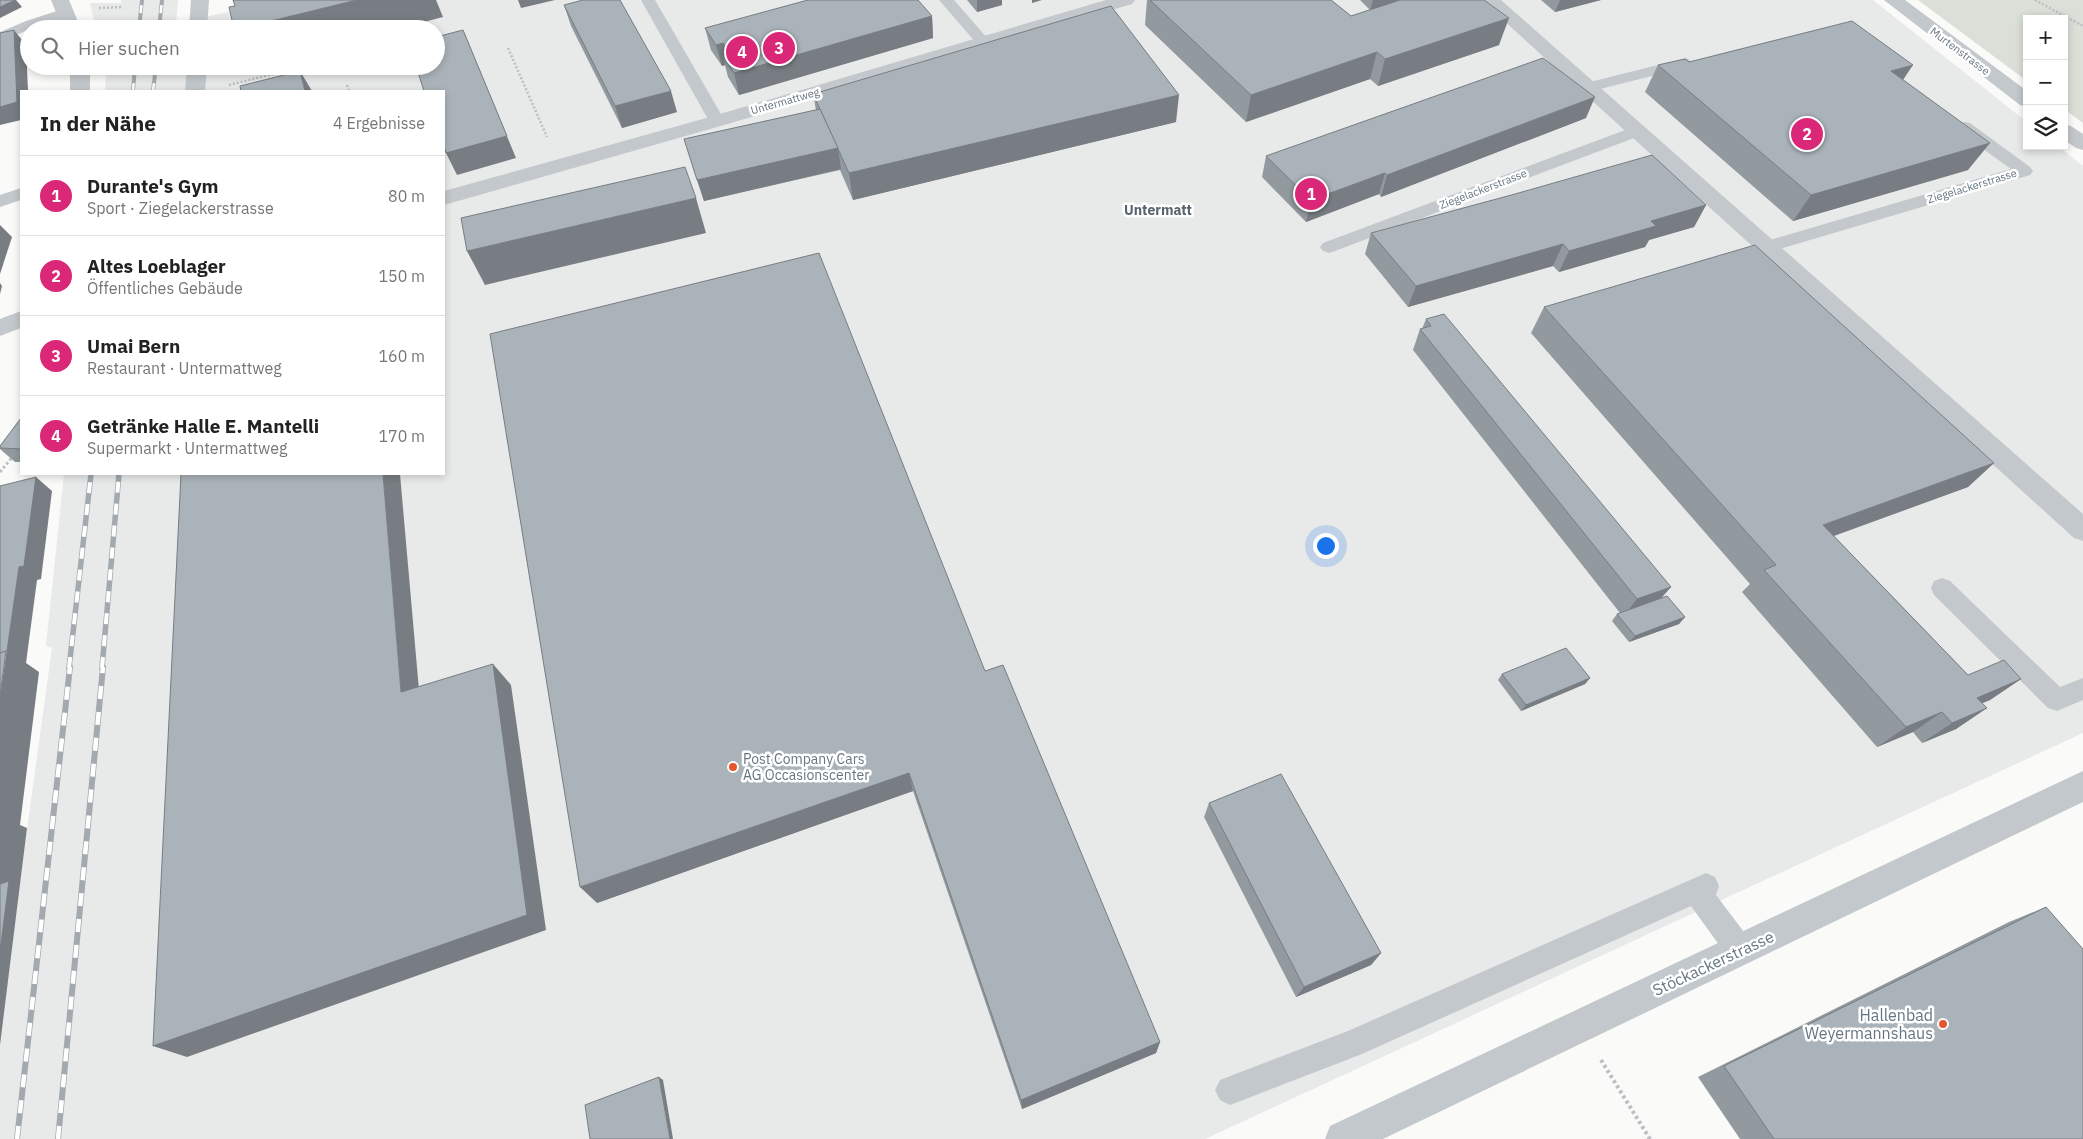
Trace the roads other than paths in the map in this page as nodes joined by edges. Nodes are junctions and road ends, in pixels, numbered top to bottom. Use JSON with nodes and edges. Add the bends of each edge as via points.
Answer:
{"nodes":[{"id":1,"x":200,"y":0,"type":"edge"},
{"id":2,"x":648,"y":0,"type":"edge"},
{"id":3,"x":946,"y":0,"type":"edge"},
{"id":4,"x":1126,"y":0,"type":"edge"},
{"id":5,"x":1490,"y":0,"type":"edge"},
{"id":6,"x":1893,"y":0,"type":"edge"},
{"id":7,"x":66,"y":14,"type":"edge"},
{"id":8,"x":45,"y":20,"type":"edge"},
{"id":9,"x":199,"y":20,"type":"edge"},
{"id":10,"x":20,"y":29,"type":"edge"},
{"id":11,"x":0,"y":38,"type":"edge"},
{"id":12,"x":983,"y":42,"type":"junction"},
{"id":13,"x":1700,"y":60,"type":"edge"},
{"id":14,"x":80,"y":75,"type":"edge"},
{"id":15,"x":196,"y":75,"type":"edge"},
{"id":16,"x":1588,"y":87,"type":"junction"},
{"id":17,"x":80,"y":90,"type":"edge"},
{"id":18,"x":195,"y":90,"type":"edge"},
{"id":19,"x":2023,"y":98,"type":"edge"},
{"id":20,"x":1952,"y":117,"type":"edge"},
{"id":21,"x":717,"y":121,"type":"junction"},
{"id":22,"x":1636,"y":130,"type":"junction"},
{"id":23,"x":2068,"y":133,"type":"edge"},
{"id":24,"x":2083,"y":144,"type":"edge"},
{"id":25,"x":20,"y":194,"type":"edge"},
{"id":26,"x":445,"y":198,"type":"edge"},
{"id":27,"x":0,"y":201,"type":"edge"},
{"id":28,"x":1329,"y":247,"type":"dead end"},
{"id":29,"x":1766,"y":247,"type":"junction"},
{"id":30,"x":20,"y":319,"type":"edge"},
{"id":31,"x":0,"y":328,"type":"edge"},
{"id":32,"x":2083,"y":530,"type":"edge"},
{"id":33,"x":1942,"y":588,"type":"dead end"},
{"id":34,"x":2083,"y":689,"type":"edge"},
{"id":35,"x":2083,"y":786,"type":"edge"},
{"id":36,"x":1740,"y":950,"type":"junction"},
{"id":37,"x":1230,"y":1090,"type":"dead end"},
{"id":38,"x":1343,"y":1139,"type":"edge"}],
"edges":[{"from":1,"to":9,"type":"street"},
{"from":2,"to":21,"type":"lane"},
{"from":3,"to":12,"type":"lane"},
{"from":4,"to":12,"type":"street","name":"Untermattweg"},
{"from":5,"to":16,"type":"street"},
{"from":6,"to":19,"type":"street","name":"Murtenstrasse"},
{"from":7,"to":8,"type":"lane"},
{"from":10,"to":11,"type":"lane"},
{"from":12,"to":21,"type":"street","name":"Untermattweg"},
{"from":13,"to":16,"type":"lane"},
{"from":14,"to":17,"type":"street"},
{"from":15,"to":18,"type":"street"},
{"from":16,"to":22,"type":"street"},
{"from":20,"to":29,"type":"lane","name":"Ziegelackerstrasse","via":[[2024,171]]},
{"from":21,"to":26,"type":"street","name":"Untermattweg"},
{"from":22,"to":28,"type":"lane","name":"Ziegelackerstrasse"},
{"from":22,"to":29,"type":"street"},
{"from":23,"to":24,"type":"street"},
{"from":25,"to":27,"type":"lane"},
{"from":29,"to":32,"type":"street"},
{"from":30,"to":31,"type":"street"},
{"from":33,"to":34,"type":"lane","via":[[2057,700]]},
{"from":35,"to":36,"type":"street","name":"Stöckackerstrasse"},
{"from":36,"to":37,"type":"lane","via":[[1701,888],[1352,1044]]},
{"from":36,"to":38,"type":"street","name":"Stöckackerstrasse"}]}
